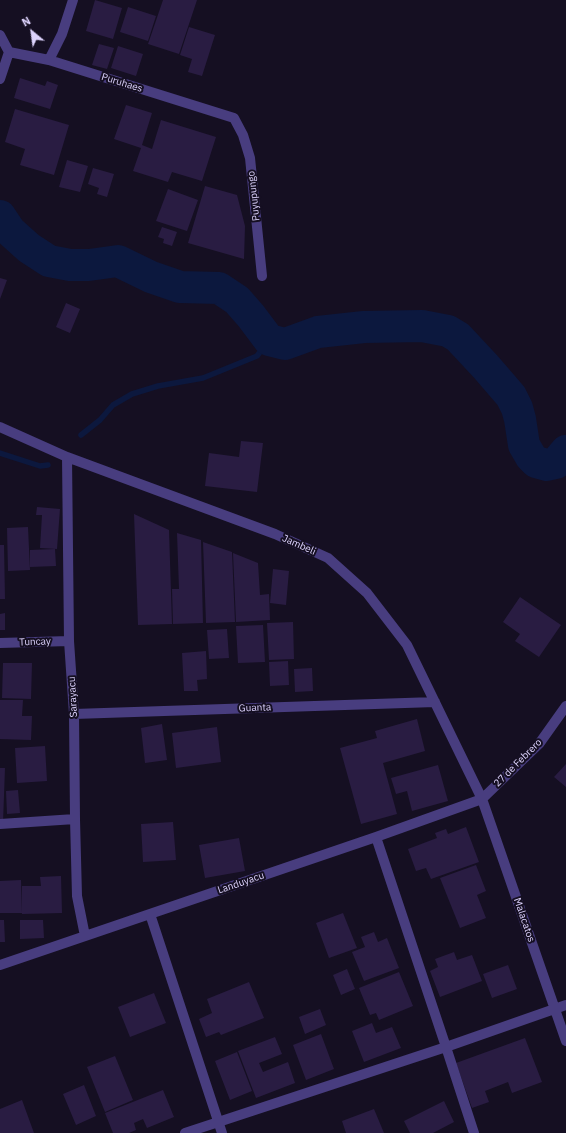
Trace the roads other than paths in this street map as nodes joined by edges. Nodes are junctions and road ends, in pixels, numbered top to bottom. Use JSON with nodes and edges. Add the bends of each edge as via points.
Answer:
{"nodes":[{"id":1,"x":73,"y":0,"type":"edge"},
{"id":2,"x":0,"y":35,"type":"edge"},
{"id":3,"x":9,"y":52,"type":"junction"},
{"id":4,"x":49,"y":60,"type":"junction"},
{"id":5,"x":0,"y":79,"type":"edge"},
{"id":6,"x":234,"y":118,"type":"joint"},
{"id":7,"x":262,"y":276,"type":"dead end"},
{"id":8,"x":0,"y":427,"type":"edge"},
{"id":9,"x":67,"y":457,"type":"junction"},
{"id":10,"x":69,"y":641,"type":"junction"},
{"id":11,"x":0,"y":643,"type":"edge"},
{"id":12,"x":435,"y":702,"type":"junction"},
{"id":13,"x":566,"y":706,"type":"edge"},
{"id":14,"x":74,"y":714,"type":"junction"},
{"id":15,"x":482,"y":799,"type":"junction"},
{"id":16,"x":75,"y":819,"type":"junction"},
{"id":17,"x":0,"y":824,"type":"edge"},
{"id":18,"x":376,"y":837,"type":"junction"},
{"id":19,"x":150,"y":914,"type":"junction"},
{"id":20,"x":85,"y":936,"type":"junction"},
{"id":21,"x":0,"y":965,"type":"edge"},
{"id":22,"x":566,"y":1004,"type":"edge"},
{"id":23,"x":555,"y":1009,"type":"junction"},
{"id":24,"x":566,"y":1042,"type":"edge"},
{"id":25,"x":446,"y":1047,"type":"junction"},
{"id":26,"x":218,"y":1122,"type":"junction"},
{"id":27,"x":186,"y":1133,"type":"edge"},
{"id":28,"x":222,"y":1133,"type":"edge"},
{"id":29,"x":474,"y":1133,"type":"edge"}],
"edges":[{"from":1,"to":4,"type":"street","via":[[62,34]]},
{"from":2,"to":3,"type":"street"},
{"from":3,"to":4,"type":"street","name":"Puruhaes"},
{"from":3,"to":5,"type":"street"},
{"from":4,"to":6,"type":"street","name":"Puruhaes"},
{"from":6,"to":7,"type":"street","name":"Puyupungo","via":[[243,135],[250,158]]},
{"from":8,"to":9,"type":"street","name":"Jambeli"},
{"from":9,"to":10,"type":"street","name":"Sarayacu"},
{"from":9,"to":12,"type":"street","name":"Jambeli","via":[[275,534],[328,558],[367,593],[407,645]]},
{"from":10,"to":11,"type":"street","name":"Tuncay"},
{"from":10,"to":14,"type":"street","name":"Sarayacu"},
{"from":12,"to":14,"type":"street","name":"Guanta"},
{"from":12,"to":15,"type":"street","name":"Jambeli"},
{"from":13,"to":15,"type":"street","name":"27 de Febrero","via":[[539,744]]},
{"from":14,"to":16,"type":"street","name":"Sarayacu"},
{"from":15,"to":18,"type":"street","name":"Landuyacu"},
{"from":15,"to":23,"type":"street","name":"Malacatos"},
{"from":16,"to":17,"type":"street"},
{"from":16,"to":20,"type":"street","name":"Sarayacu","via":[[77,896]]},
{"from":18,"to":19,"type":"street","name":"Landuyacu"},
{"from":18,"to":25,"type":"street"},
{"from":19,"to":20,"type":"street","name":"Landuyacu"},
{"from":19,"to":26,"type":"street"},
{"from":20,"to":21,"type":"street","name":"Landuyacu"},
{"from":22,"to":23,"type":"street"},
{"from":23,"to":24,"type":"street","name":"Malacatos"},
{"from":23,"to":25,"type":"street"},
{"from":25,"to":26,"type":"street"},
{"from":25,"to":29,"type":"street"},
{"from":26,"to":27,"type":"street"},
{"from":26,"to":28,"type":"street"}]}
